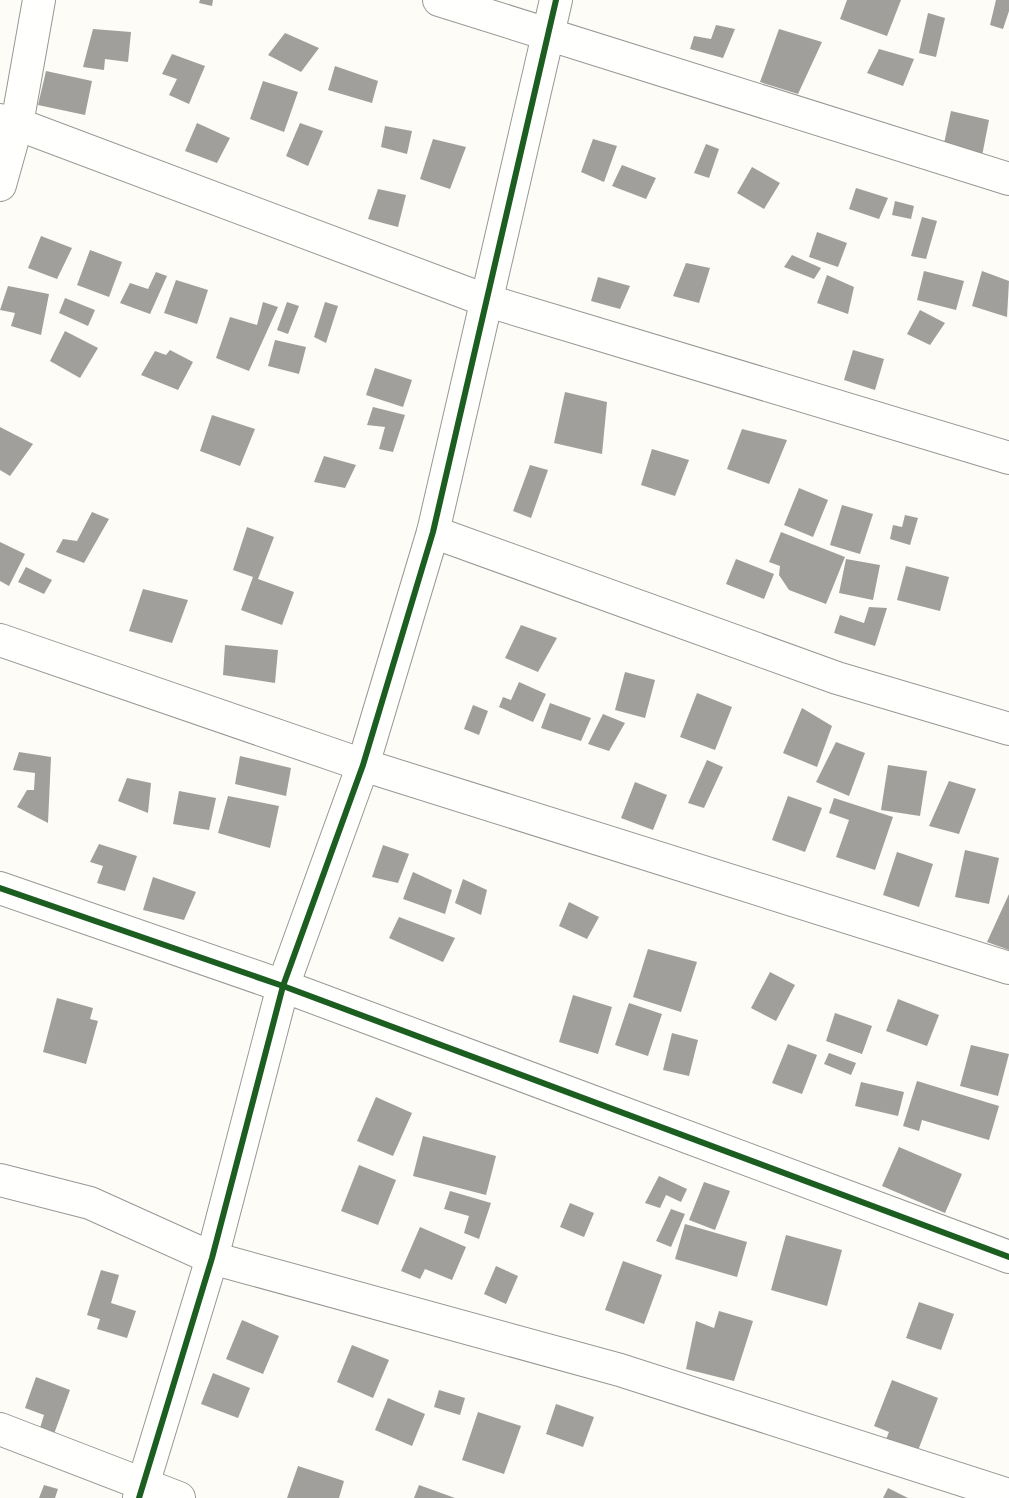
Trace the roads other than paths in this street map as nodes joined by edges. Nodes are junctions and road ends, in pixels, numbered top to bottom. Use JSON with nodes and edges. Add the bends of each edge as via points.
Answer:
{"nodes":[{"id":1,"x":39,"y":0,"type":"edge"},
{"id":2,"x":440,"y":0,"type":"edge"},
{"id":3,"x":556,"y":0,"type":"edge"},
{"id":4,"x":547,"y":34,"type":"junction"},
{"id":5,"x":8,"y":122,"type":"edge"},
{"id":6,"x":1009,"y":179,"type":"edge"},
{"id":7,"x":0,"y":185,"type":"edge"},
{"id":8,"x":485,"y":300,"type":"junction"},
{"id":9,"x":1009,"y":459,"type":"edge"},
{"id":10,"x":433,"y":532,"type":"junction"},
{"id":11,"x":0,"y":640,"type":"edge"},
{"id":12,"x":1009,"y":729,"type":"edge"},
{"id":13,"x":363,"y":765,"type":"junction"},
{"id":14,"x":0,"y":888,"type":"edge"},
{"id":15,"x":1009,"y":968,"type":"edge"},
{"id":16,"x":283,"y":986,"type":"junction"},
{"id":17,"x":0,"y":1180,"type":"edge"},
{"id":18,"x":1009,"y":1257,"type":"edge"},
{"id":19,"x":212,"y":1258,"type":"junction"},
{"id":20,"x":0,"y":1429,"type":"edge"},
{"id":21,"x":141,"y":1492,"type":"edge"},
{"id":22,"x":1009,"y":1495,"type":"edge"},
{"id":23,"x":179,"y":1498,"type":"edge"}],
"edges":[{"from":1,"to":5,"type":"street"},
{"from":2,"to":4,"type":"street"},
{"from":3,"to":4,"type":"street"},
{"from":4,"to":6,"type":"street"},
{"from":4,"to":8,"type":"street"},
{"from":5,"to":7,"type":"street"},
{"from":5,"to":8,"type":"street"},
{"from":8,"to":9,"type":"street"},
{"from":8,"to":10,"type":"street"},
{"from":10,"to":12,"type":"street","via":[[837,678]]},
{"from":10,"to":13,"type":"street"},
{"from":11,"to":13,"type":"street"},
{"from":13,"to":15,"type":"street"},
{"from":13,"to":16,"type":"street"},
{"from":14,"to":16,"type":"street"},
{"from":16,"to":18,"type":"street"},
{"from":16,"to":19,"type":"street"},
{"from":17,"to":19,"type":"street","via":[[90,1203]]},
{"from":19,"to":21,"type":"street"},
{"from":19,"to":22,"type":"street","via":[[620,1370]]},
{"from":20,"to":21,"type":"street"},
{"from":21,"to":23,"type":"street"}]}
